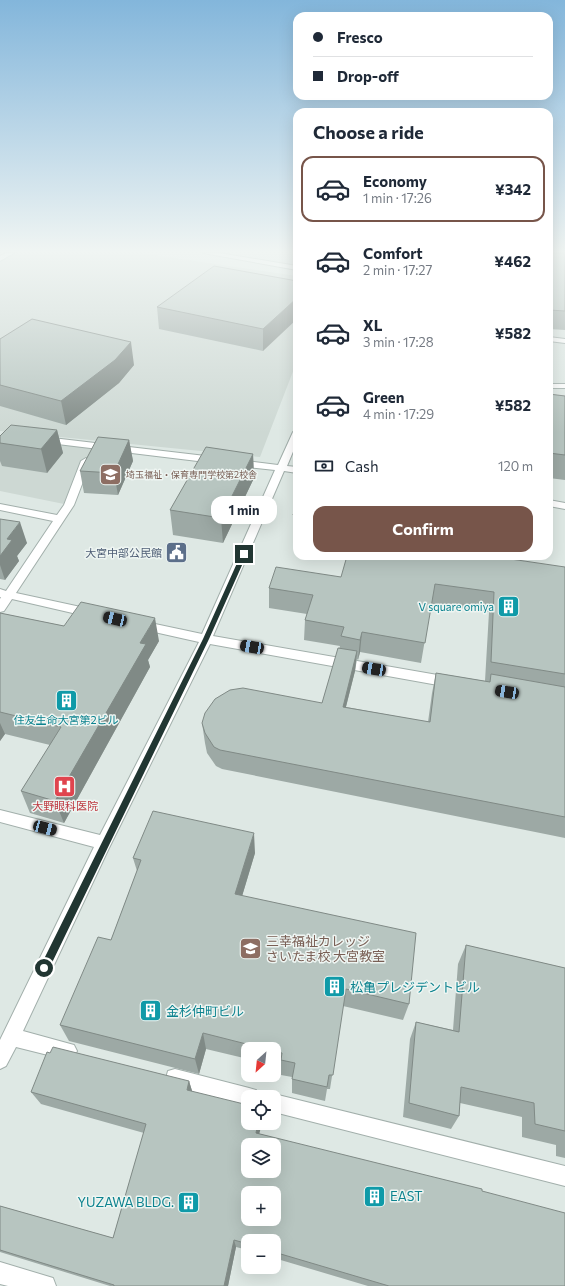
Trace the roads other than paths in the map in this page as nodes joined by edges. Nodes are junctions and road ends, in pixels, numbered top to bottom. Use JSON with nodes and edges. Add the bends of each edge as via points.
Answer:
{"nodes":[{"id":1,"x":553,"y":340,"type":"edge"},
{"id":2,"x":565,"y":341,"type":"edge"},
{"id":3,"x":553,"y":386,"type":"edge"},
{"id":4,"x":565,"y":386,"type":"edge"},
{"id":5,"x":31,"y":439,"type":"edge"},
{"id":6,"x":293,"y":442,"type":"edge"},
{"id":7,"x":93,"y":445,"type":"junction"},
{"id":8,"x":282,"y":468,"type":"junction"},
{"id":9,"x":293,"y":469,"type":"edge"},
{"id":10,"x":553,"y":504,"type":"edge"},
{"id":11,"x":565,"y":506,"type":"edge"},
{"id":12,"x":0,"y":508,"type":"edge"},
{"id":13,"x":60,"y":519,"type":"junction"},
{"id":14,"x":5,"y":594,"type":"edge"},
{"id":15,"x":0,"y":608,"type":"edge"},
{"id":16,"x":100,"y":616,"type":"edge"},
{"id":17,"x":130,"y":622,"type":"edge"},
{"id":18,"x":206,"y":639,"type":"junction"},
{"id":19,"x":457,"y":684,"type":"edge"},
{"id":20,"x":0,"y":816,"type":"edge"},
{"id":21,"x":104,"y":843,"type":"junction"},
{"id":22,"x":11,"y":1037,"type":"junction"},
{"id":23,"x":88,"y":1056,"type":"edge"},
{"id":24,"x":0,"y":1060,"type":"edge"},
{"id":25,"x":157,"y":1074,"type":"edge"},
{"id":26,"x":241,"y":1095,"type":"edge"},
{"id":27,"x":281,"y":1105,"type":"edge"},
{"id":28,"x":565,"y":1176,"type":"edge"},
{"id":29,"x":0,"y":1273,"type":"edge"},
{"id":30,"x":45,"y":1286,"type":"edge"}],
"edges":[{"from":1,"to":2,"type":"street"},
{"from":3,"to":4,"type":"street"},
{"from":5,"to":7,"type":"street"},
{"from":6,"to":8,"type":"street"},
{"from":7,"to":8,"type":"street"},
{"from":7,"to":13,"type":"street","via":[[69,505]]},
{"from":8,"to":9,"type":"street"},
{"from":8,"to":18,"type":"street"},
{"from":10,"to":11,"type":"street"},
{"from":12,"to":13,"type":"street"},
{"from":13,"to":14,"type":"street"},
{"from":14,"to":15,"type":"street"},
{"from":14,"to":16,"type":"street"},
{"from":17,"to":18,"type":"street"},
{"from":18,"to":19,"type":"street"},
{"from":18,"to":21,"type":"street"},
{"from":20,"to":21,"type":"street"},
{"from":21,"to":22,"type":"street"},
{"from":22,"to":23,"type":"street"},
{"from":22,"to":24,"type":"street"},
{"from":25,"to":26,"type":"street"},
{"from":27,"to":28,"type":"street"},
{"from":29,"to":30,"type":"street"}]}
